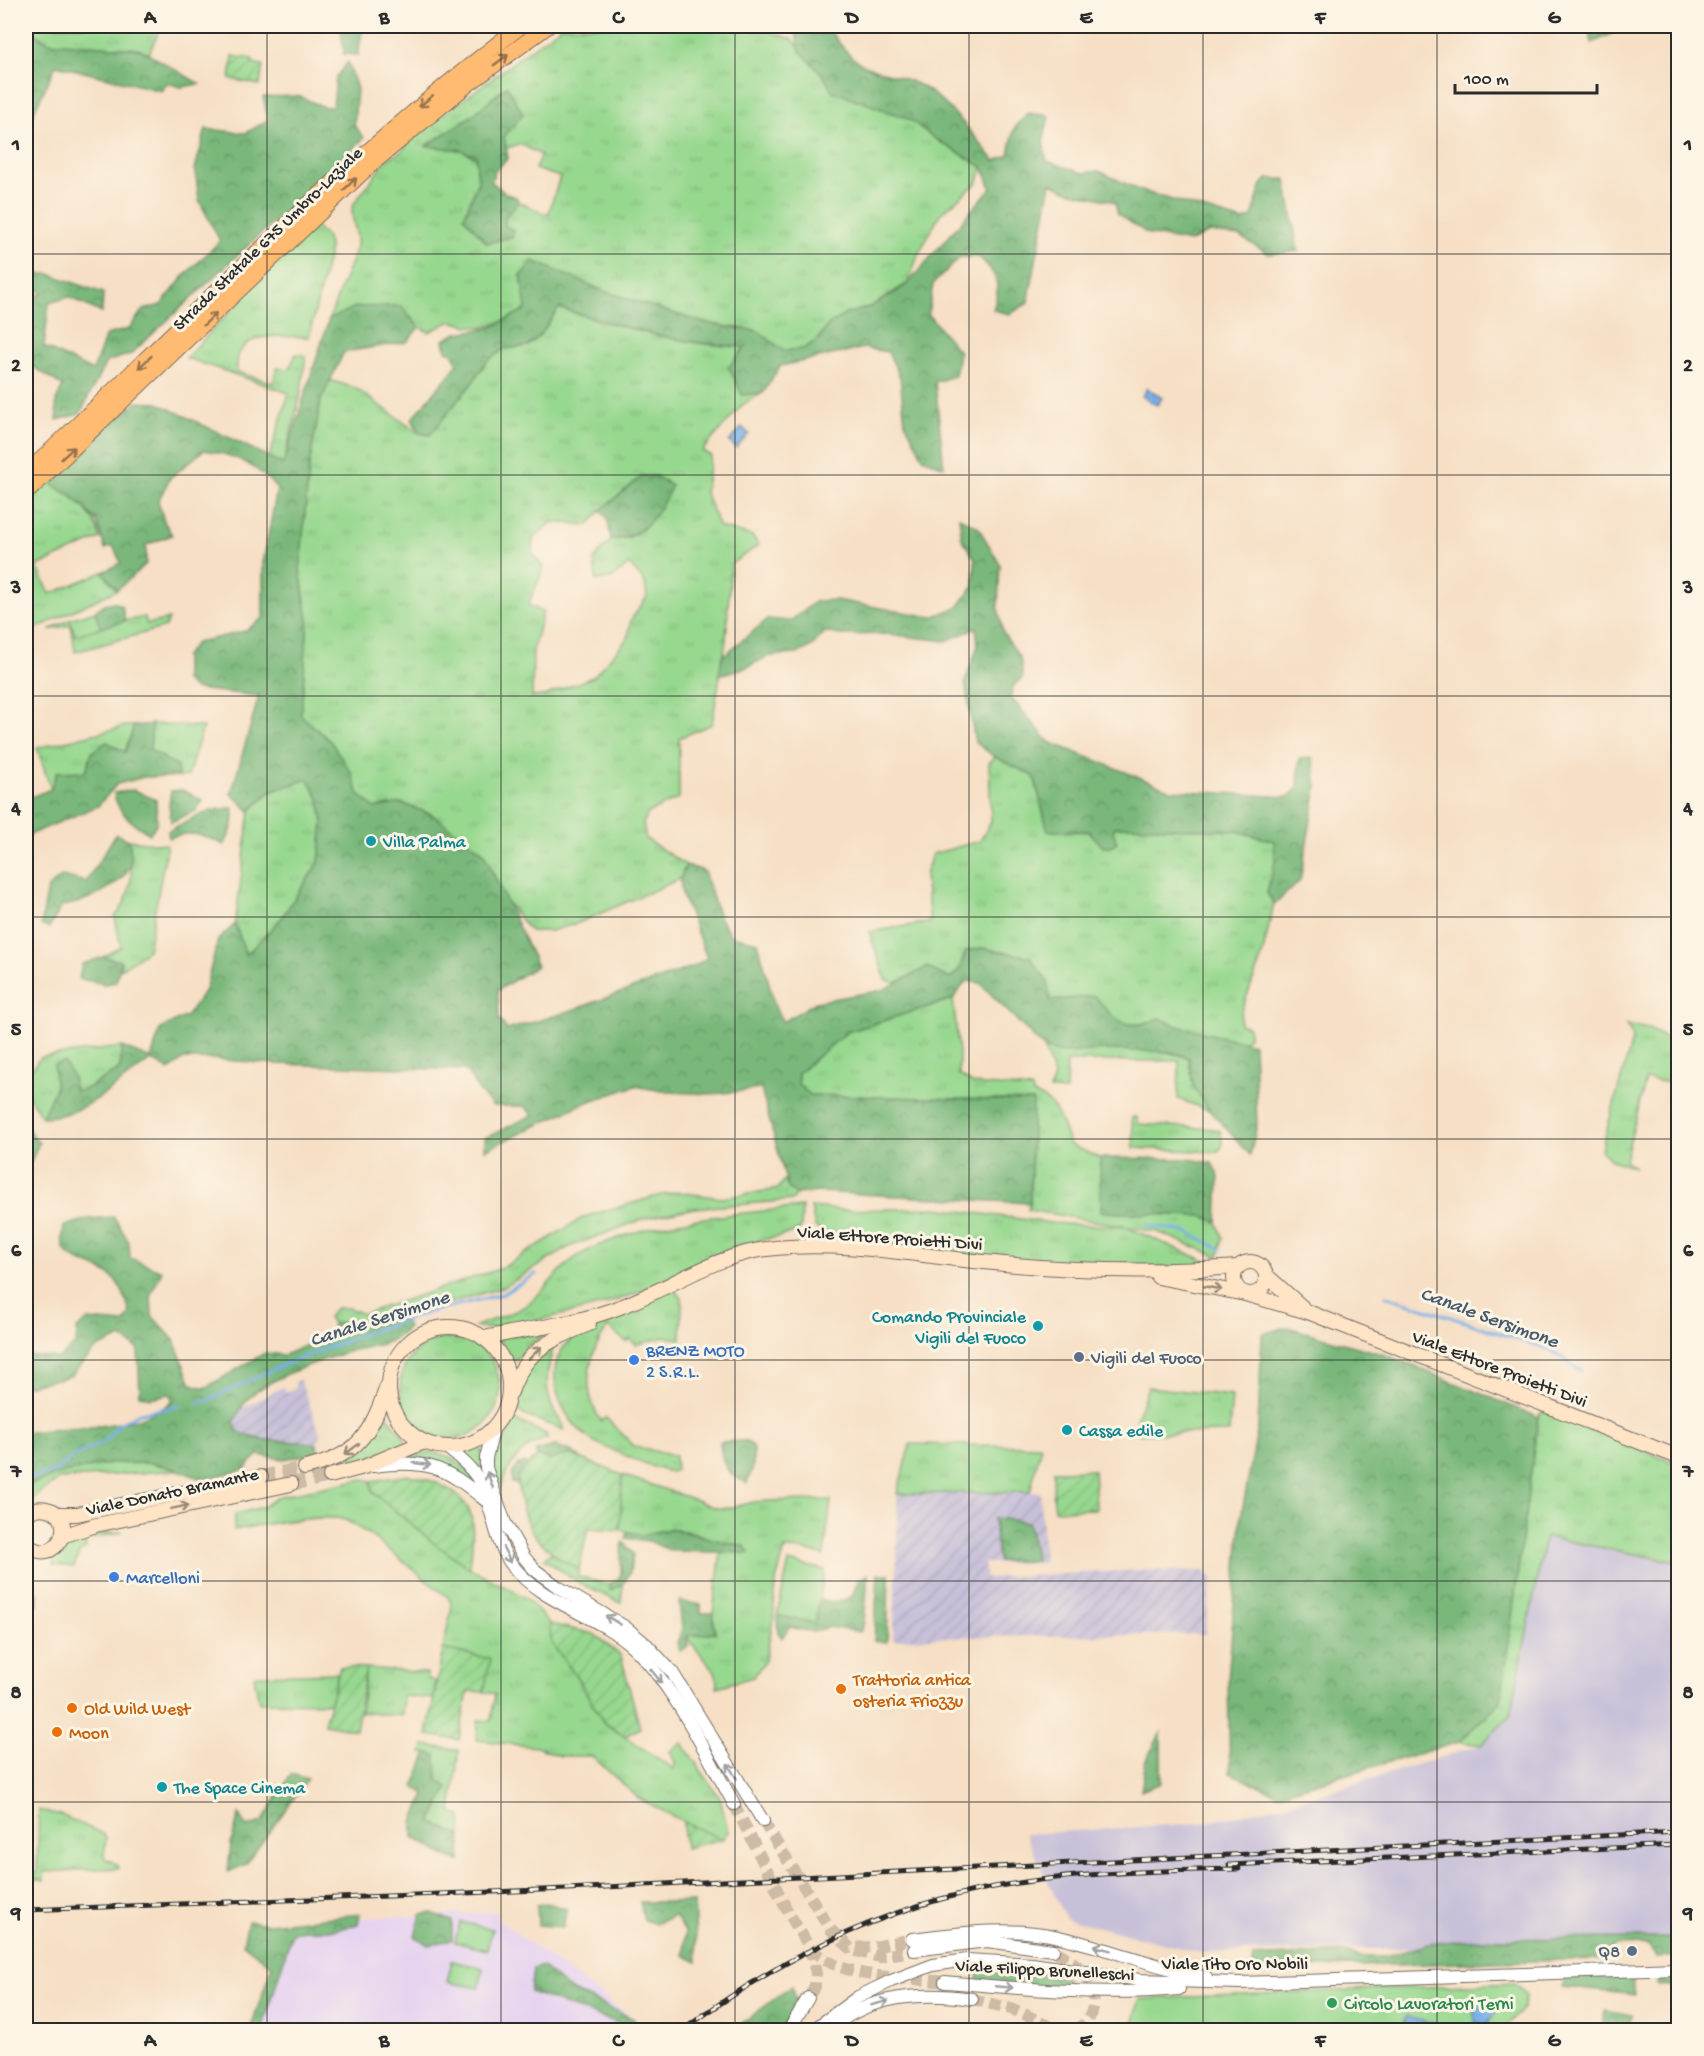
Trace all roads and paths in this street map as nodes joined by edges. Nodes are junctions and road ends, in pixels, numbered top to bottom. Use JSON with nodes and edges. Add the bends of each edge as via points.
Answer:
{"nodes":[{"id":1,"x":521,"y":26,"type":"edge"},
{"id":2,"x":548,"y":26,"type":"edge"},
{"id":3,"x":26,"y":474,"type":"edge"},
{"id":4,"x":26,"y":493,"type":"edge"},
{"id":5,"x":1238,"y":1267,"type":"junction"},
{"id":6,"x":1135,"y":1272,"type":"junction"},
{"id":7,"x":1266,"y":1275,"type":"junction"},
{"id":8,"x":1245,"y":1294,"type":"junction"},
{"id":9,"x":617,"y":1308,"type":"junction"},
{"id":10,"x":1308,"y":1312,"type":"junction"},
{"id":11,"x":483,"y":1338,"type":"junction"},
{"id":12,"x":389,"y":1381,"type":"junction"},
{"id":13,"x":507,"y":1403,"type":"junction"},
{"id":14,"x":494,"y":1427,"type":"junction"},
{"id":15,"x":424,"y":1442,"type":"junction"},
{"id":16,"x":447,"y":1448,"type":"junction"},
{"id":17,"x":1678,"y":1457,"type":"edge"},
{"id":18,"x":364,"y":1467,"type":"junction"},
{"id":19,"x":305,"y":1468,"type":"tunnel mouth"},
{"id":20,"x":330,"y":1476,"type":"tunnel mouth"},
{"id":21,"x":261,"y":1477,"type":"tunnel mouth"},
{"id":22,"x":291,"y":1484,"type":"tunnel mouth"},
{"id":23,"x":486,"y":1501,"type":"junction"},
{"id":24,"x":57,"y":1514,"type":"junction"},
{"id":25,"x":26,"y":1515,"type":"edge"},
{"id":26,"x":62,"y":1536,"type":"junction"},
{"id":27,"x":26,"y":1544,"type":"edge"},
{"id":28,"x":734,"y":1804,"type":"tunnel mouth"},
{"id":29,"x":763,"y":1821,"type":"tunnel mouth"},
{"id":30,"x":1053,"y":1950,"type":"tunnel mouth"},
{"id":31,"x":1678,"y":1969,"type":"edge"},
{"id":32,"x":945,"y":1982,"type":"tunnel mouth"},
{"id":33,"x":1240,"y":1983,"type":"junction"},
{"id":34,"x":808,"y":1998,"type":"tunnel mouth"},
{"id":35,"x":972,"y":1998,"type":"tunnel mouth"},
{"id":36,"x":789,"y":2031,"type":"edge"},
{"id":37,"x":813,"y":2031,"type":"edge"},
{"id":38,"x":830,"y":2031,"type":"edge"}],
"edges":[{"from":1,"to":3,"type":"highway","name":"Strada Statale 675 Umbro-Laziale","one_way":true,"via":[[457,74],[362,155]]},
{"from":4,"to":2,"type":"highway","name":"Strada Statale 675 Umbro-Laziale","one_way":true,"via":[[369,165],[466,85]]},
{"from":5,"to":6,"type":"main road","name":"Viale Ettore Proietti Divi"},
{"from":5,"to":7,"type":"main road","name":"Viale Ettore Proietti Divi","via":[[1246,1262],[1255,1263],[1263,1267]]},
{"from":5,"to":8,"type":"main road","via":[[1234,1282]]},
{"from":6,"to":8,"type":"main road","name":"Viale Ettore Proietti Divi","one_way":true},
{"from":6,"to":9,"type":"main road","name":"Viale Ettore Proietti Divi","via":[[986,1263],[807,1245],[741,1256]]},
{"from":7,"to":8,"type":"main road","via":[[1263,1289]]},
{"from":7,"to":10,"type":"main road","name":"Viale Ettore Proietti Divi"},
{"from":8,"to":10,"type":"main road","name":"Viale Ettore Proietti Divi"},
{"from":9,"to":11,"type":"main road","name":"Viale Ettore Proietti Divi"},
{"from":13,"to":9,"type":"main road","name":"Viale Ettore Proietti Divi","one_way":true,"via":[[519,1370],[536,1350],[556,1337],[611,1315]]},
{"from":10,"to":17,"type":"main road","name":"Viale Ettore Proietti Divi"},
{"from":11,"to":12,"type":"main road","via":[[468,1330],[452,1328],[421,1334],[399,1354]]},
{"from":11,"to":13,"type":"main road","via":[[506,1366]]},
{"from":12,"to":15,"type":"main road","via":[[390,1400],[397,1417],[408,1432]]},
{"from":12,"to":19,"type":"main road","one_way":true,"via":[[362,1441],[329,1463]]},
{"from":13,"to":14,"type":"main road"},
{"from":14,"to":16,"type":"main road","via":[[473,1442]]},
{"from":29,"to":14,"type":"street","one_way":true,"via":[[672,1672],[625,1628],[535,1570],[514,1543],[486,1468]]},
{"from":15,"to":16,"type":"main road"},
{"from":15,"to":18,"type":"main road"},
{"from":16,"to":23,"type":"street","via":[[479,1481]]},
{"from":18,"to":20,"type":"main road"},
{"from":18,"to":23,"type":"street","one_way":true,"via":[[404,1462],[433,1466],[455,1475]]},
{"from":21,"to":24,"type":"main road","name":"Viale Donato Bramante","via":[[77,1514]]},
{"from":26,"to":22,"type":"main road","name":"Viale Donato Bramante","one_way":true,"via":[[96,1525]]},
{"from":23,"to":28,"type":"street","one_way":true,"via":[[511,1564],[529,1583],[632,1646],[662,1682]]},
{"from":24,"to":25,"type":"main road","name":"Viale Donato Bramante","via":[[39,1508]]},
{"from":24,"to":26,"type":"main road","via":[[63,1524]]},
{"from":26,"to":27,"type":"main road","name":"Viale Donato Bramante","via":[[58,1544],[46,1551]]},
{"from":33,"to":30,"type":"street","name":"Viale Filippo Brunelleschi","one_way":true,"via":[[1169,1970],[1058,1936],[987,1930],[913,1944],[987,1941]]},
{"from":31,"to":33,"type":"street","name":"Viale Tito Oro Nobili"},
{"from":32,"to":33,"type":"street","name":"Viale Filippo Brunelleschi","one_way":true,"via":[[1126,1994]]},
{"from":33,"to":37,"type":"street","name":"Viale Tito Oro Nobili","via":[[1140,1980],[1032,1964],[967,1960],[933,1965],[891,1981],[858,1997]]},
{"from":34,"to":36,"type":"street"},
{"from":38,"to":35,"type":"street","name":"Viale Filippo Brunelleschi","one_way":true,"via":[[864,2007],[910,1995],[935,1993]]}]}
